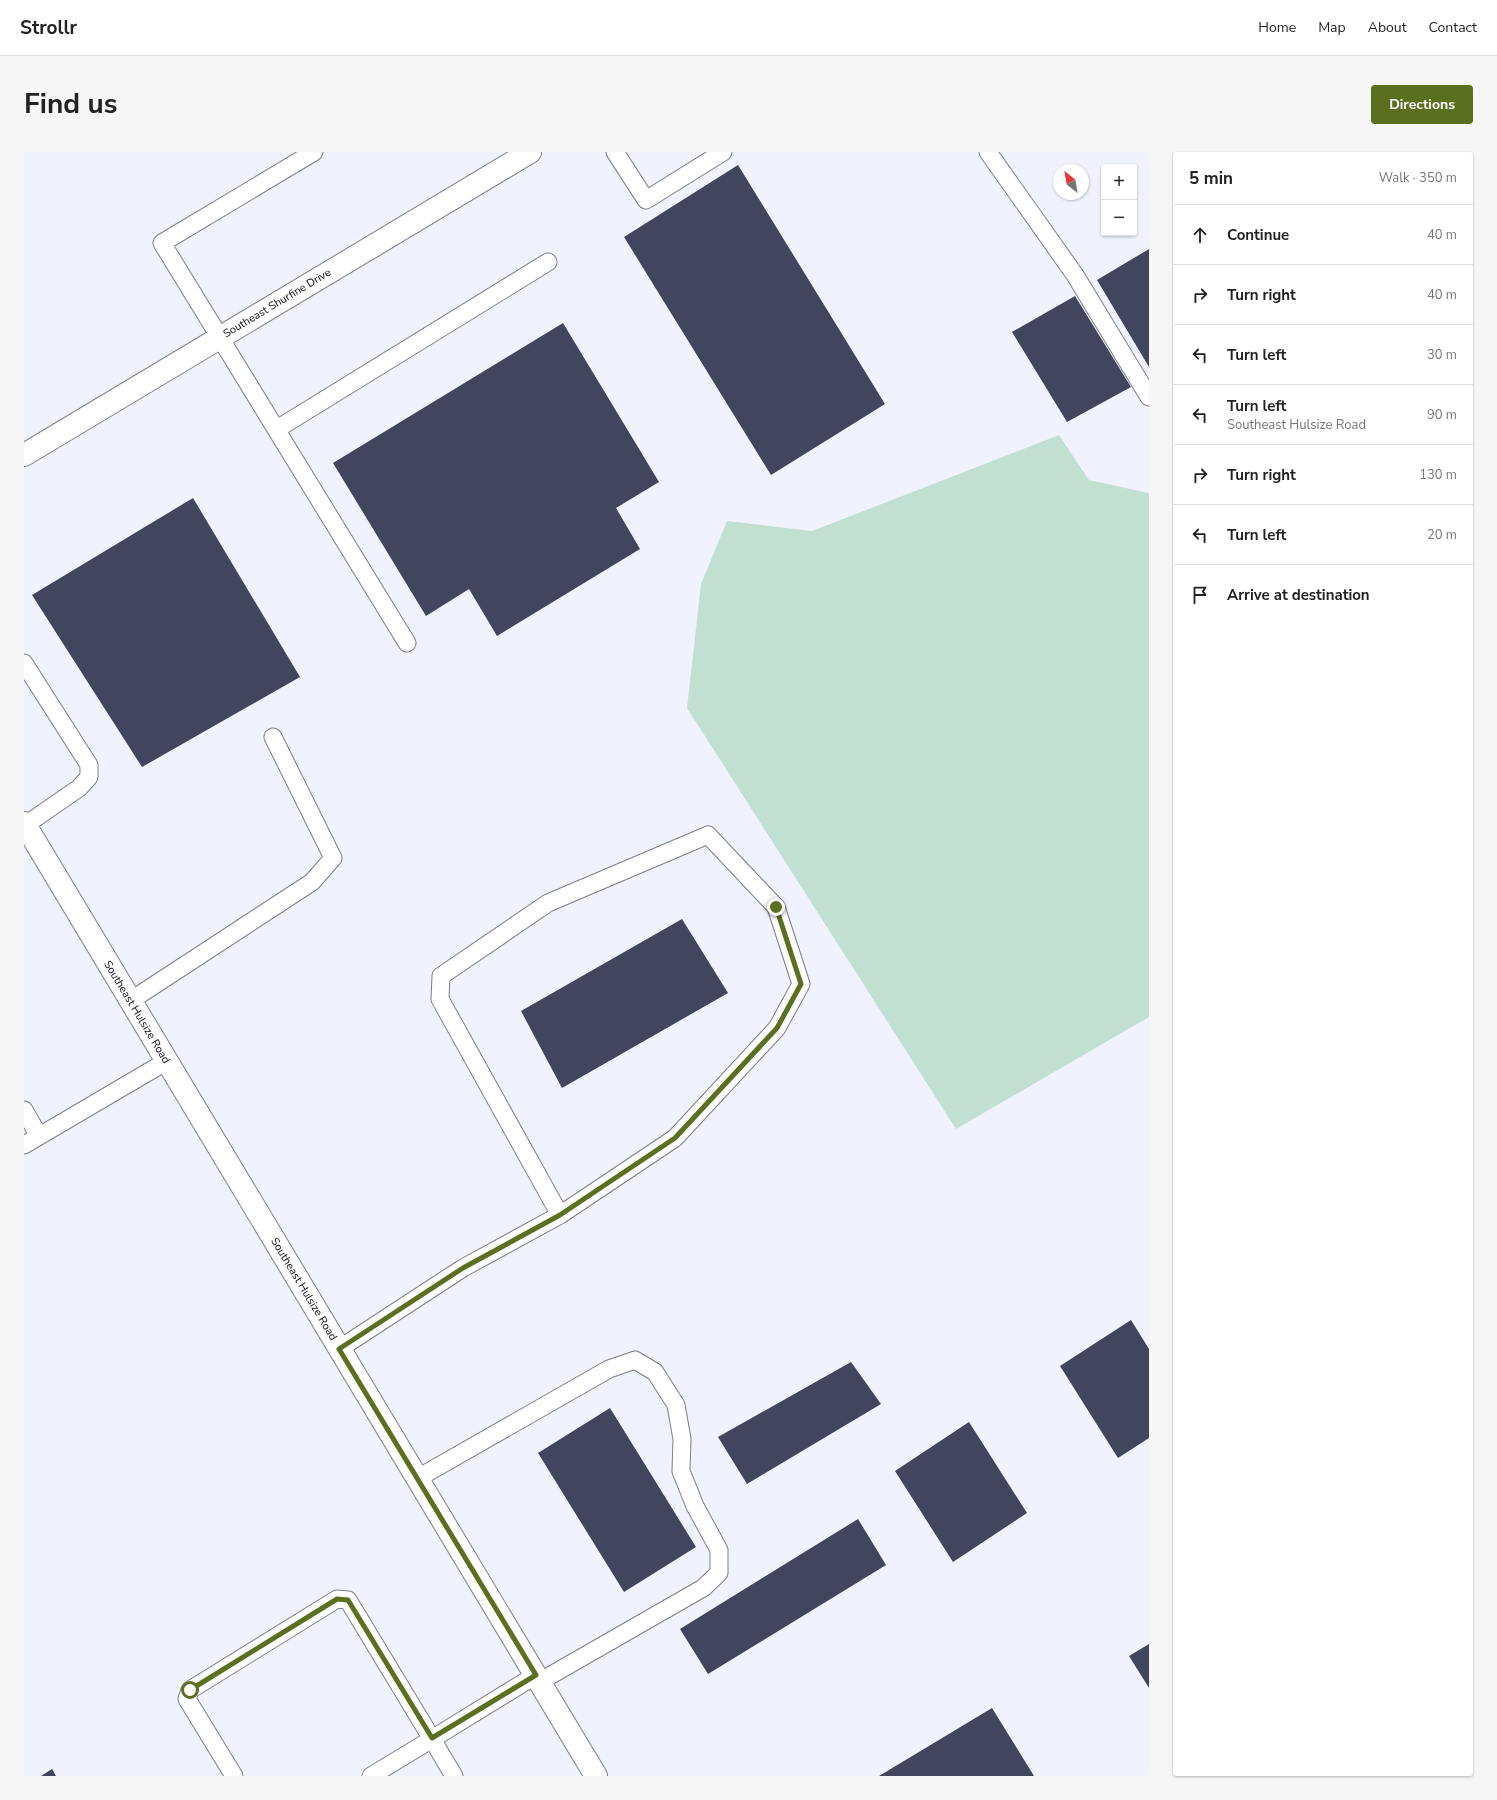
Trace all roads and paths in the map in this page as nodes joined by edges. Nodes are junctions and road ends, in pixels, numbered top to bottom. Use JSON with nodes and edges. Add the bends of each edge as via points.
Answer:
{"nodes":[{"id":1,"x":314,"y":152,"type":"edge"},
{"id":2,"x":530,"y":152,"type":"edge"},
{"id":3,"x":615,"y":152,"type":"edge"},
{"id":4,"x":723,"y":152,"type":"edge"},
{"id":5,"x":988,"y":152,"type":"edge"},
{"id":6,"x":548,"y":262,"type":"dead end"},
{"id":7,"x":221,"y":337,"type":"junction"},
{"id":8,"x":1149,"y":397,"type":"edge"},
{"id":9,"x":277,"y":429,"type":"junction"},
{"id":10,"x":24,"y":455,"type":"edge"},
{"id":11,"x":407,"y":643,"type":"dead end"},
{"id":12,"x":24,"y":663,"type":"edge"},
{"id":13,"x":273,"y":737,"type":"dead end"},
{"id":14,"x":24,"y":825,"type":"edge"},
{"id":15,"x":130,"y":1001,"type":"junction"},
{"id":16,"x":167,"y":1061,"type":"junction"},
{"id":17,"x":24,"y":1110,"type":"edge"},
{"id":18,"x":39,"y":1136,"type":"junction"},
{"id":19,"x":24,"y":1145,"type":"edge"},
{"id":20,"x":560,"y":1215,"type":"junction"},
{"id":21,"x":339,"y":1349,"type":"junction"},
{"id":22,"x":418,"y":1478,"type":"junction"},
{"id":23,"x":538,"y":1678,"type":"junction"},
{"id":24,"x":432,"y":1738,"type":"junction"},
{"id":25,"x":234,"y":1776,"type":"edge"},
{"id":26,"x":371,"y":1776,"type":"edge"},
{"id":27,"x":454,"y":1776,"type":"edge"},
{"id":28,"x":596,"y":1776,"type":"edge"}],
"edges":[{"from":1,"to":7,"type":"lane","via":[[162,243]]},
{"from":2,"to":7,"type":"street","name":"Southeast Shurfine Drive"},
{"from":3,"to":4,"type":"lane","via":[[646,200]]},
{"from":5,"to":8,"type":"lane","via":[[1075,275]]},
{"from":6,"to":9,"type":"lane"},
{"from":7,"to":9,"type":"lane"},
{"from":7,"to":10,"type":"street","name":"Southeast Shurfine Drive"},
{"from":9,"to":11,"type":"lane"},
{"from":12,"to":14,"type":"lane","via":[[89,765],[89,777],[79,788]]},
{"from":13,"to":15,"type":"lane","via":[[333,858],[312,882]]},
{"from":14,"to":15,"type":"street","name":"Southeast Hulsize Road"},
{"from":15,"to":16,"type":"street","name":"Southeast Hulsize Road"},
{"from":16,"to":18,"type":"lane"},
{"from":16,"to":21,"type":"street","name":"Southeast Hulsize Road"},
{"from":17,"to":18,"type":"lane"},
{"from":18,"to":19,"type":"lane"},
{"from":20,"to":20,"type":"lane","via":[[675,1138],[777,1028],[801,984],[776,907],[708,836],[548,903],[441,976],[440,999]]},
{"from":20,"to":21,"type":"lane","via":[[463,1268]]},
{"from":21,"to":22,"type":"street","name":"Southeast Hulsize Road"},
{"from":22,"to":23,"type":"street","name":"Southeast Hulsize Road"},
{"from":22,"to":23,"type":"lane","via":[[609,1369],[635,1360],[655,1372],[676,1405],[682,1439],[681,1471],[695,1506],[719,1550],[720,1573],[703,1588]]},
{"from":23,"to":24,"type":"lane"},
{"from":23,"to":28,"type":"street","name":"Southeast Hulsize Road"},
{"from":24,"to":25,"type":"lane","via":[[348,1600],[337,1599],[190,1690],[188,1699]]},
{"from":24,"to":26,"type":"lane"},
{"from":24,"to":27,"type":"lane"}]}
